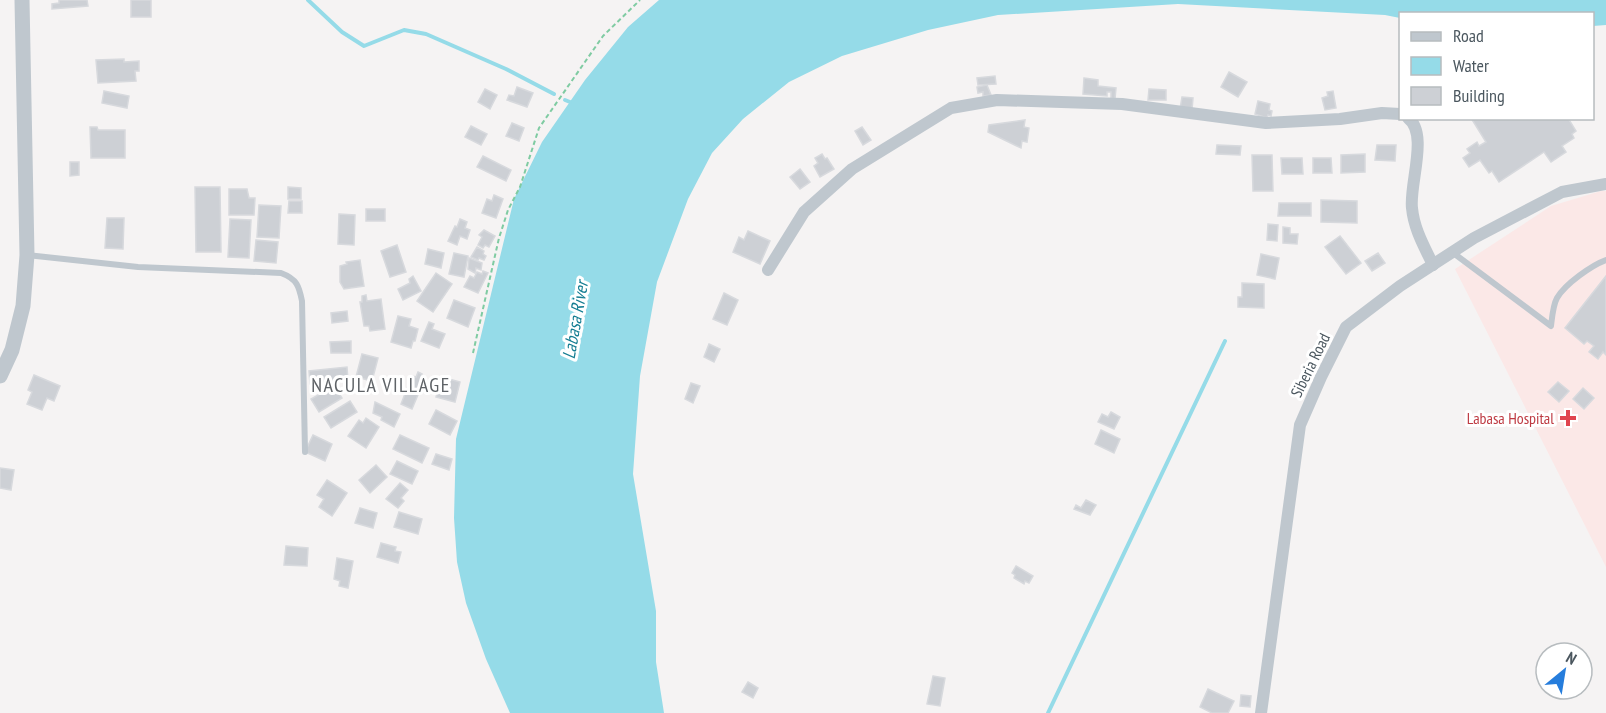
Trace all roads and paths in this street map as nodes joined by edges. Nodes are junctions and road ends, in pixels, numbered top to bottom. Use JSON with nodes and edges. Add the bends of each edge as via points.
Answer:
{"nodes":[{"id":1,"x":22,"y":0,"type":"edge"},
{"id":2,"x":640,"y":0,"type":"edge"},
{"id":3,"x":1399,"y":114,"type":"edge"},
{"id":4,"x":1411,"y":120,"type":"edge"},
{"id":5,"x":1606,"y":184,"type":"edge"},
{"id":6,"x":1452,"y":252,"type":"junction"},
{"id":7,"x":27,"y":255,"type":"junction"},
{"id":8,"x":1606,"y":260,"type":"edge"},
{"id":9,"x":1433,"y":265,"type":"junction"},
{"id":10,"x":768,"y":270,"type":"dead end"},
{"id":11,"x":473,"y":354,"type":"dead end"},
{"id":12,"x":0,"y":376,"type":"edge"},
{"id":13,"x":305,"y":452,"type":"dead end"},
{"id":14,"x":1261,"y":713,"type":"edge"}],
"edges":[{"from":1,"to":7,"type":"street"},
{"from":2,"to":11,"type":"path","via":[[603,36],[539,128],[499,238]]},
{"from":3,"to":10,"type":"street","via":[[1266,123],[1122,104],[997,100],[951,108],[852,170],[804,212]]},
{"from":4,"to":9,"type":"street","via":[[1419,140],[1411,205],[1414,224]]},
{"from":5,"to":6,"type":"street","name":"Siberia Road","via":[[1562,192]]},
{"from":6,"to":8,"type":"lane","via":[[1551,326],[1556,298],[1597,263]]},
{"from":6,"to":9,"type":"street","name":"Siberia Road"},
{"from":7,"to":12,"type":"street","via":[[23,306],[12,350]]},
{"from":7,"to":13,"type":"lane","via":[[138,267],[290,276],[298,284],[302,301]]},
{"from":9,"to":14,"type":"street","name":"Siberia Road","via":[[1346,327],[1300,425]]}]}
